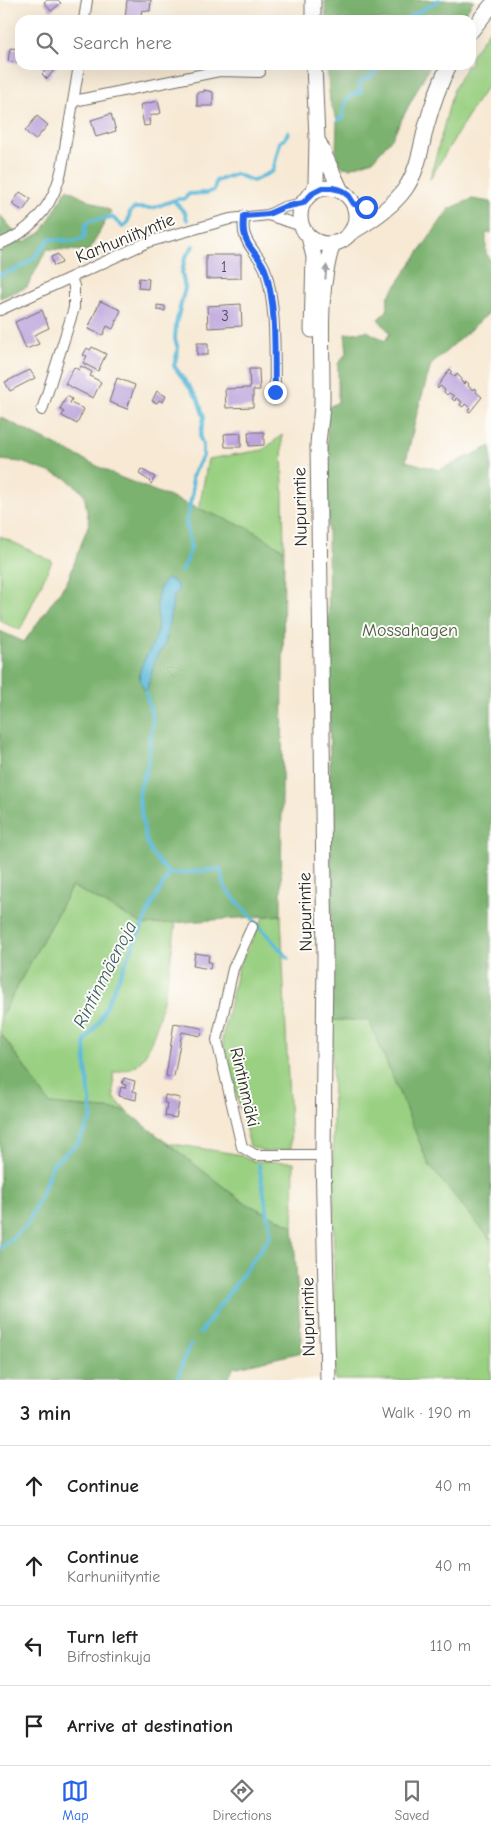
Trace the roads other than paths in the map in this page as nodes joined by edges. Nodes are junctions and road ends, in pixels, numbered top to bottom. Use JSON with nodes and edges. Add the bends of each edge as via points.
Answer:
{"nodes":[{"id":1,"x":87,"y":0,"type":"edge"},
{"id":2,"x":313,"y":0,"type":"edge"},
{"id":3,"x":491,"y":6,"type":"edge"},
{"id":4,"x":85,"y":15,"type":"edge"},
{"id":5,"x":314,"y":15,"type":"edge"},
{"id":6,"x":476,"y":25,"type":"edge"},
{"id":7,"x":77,"y":70,"type":"edge"},
{"id":8,"x":314,"y":70,"type":"edge"},
{"id":9,"x":446,"y":70,"type":"edge"},
{"id":10,"x":260,"y":72,"type":"dead end"},
{"id":11,"x":74,"y":101,"type":"junction"},
{"id":12,"x":317,"y":139,"type":"junction"},
{"id":13,"x":341,"y":190,"type":"junction"},
{"id":14,"x":308,"y":197,"type":"junction"},
{"id":15,"x":354,"y":204,"type":"junction"},
{"id":16,"x":385,"y":208,"type":"junction"},
{"id":17,"x":268,"y":214,"type":"junction"},
{"id":18,"x":244,"y":216,"type":"junction"},
{"id":19,"x":306,"y":231,"type":"junction"},
{"id":20,"x":352,"y":232,"type":"junction"},
{"id":21,"x":333,"y":243,"type":"junction"},
{"id":22,"x":0,"y":244,"type":"edge"},
{"id":23,"x":71,"y":278,"type":"junction"},
{"id":24,"x":0,"y":310,"type":"edge"},
{"id":25,"x":275,"y":392,"type":"dead end"},
{"id":26,"x":42,"y":410,"type":"dead end"},
{"id":27,"x":318,"y":443,"type":"junction"},
{"id":28,"x":252,"y":927,"type":"dead end"},
{"id":29,"x":323,"y":1155,"type":"junction"},
{"id":30,"x":328,"y":1380,"type":"edge"}],
"edges":[{"from":1,"to":4,"type":"street"},
{"from":2,"to":5,"type":"main road"},
{"from":3,"to":6,"type":"main road"},
{"from":7,"to":11,"type":"street"},
{"from":8,"to":12,"type":"main road"},
{"from":9,"to":16,"type":"main road","via":[[437,90],[415,171],[406,188]]},
{"from":10,"to":11,"type":"street","via":[[220,70]]},
{"from":11,"to":22,"type":"street","via":[[58,182],[48,205],[33,224],[15,238]]},
{"from":12,"to":13,"type":"main road"},
{"from":12,"to":14,"type":"main road","via":[[316,184]]},
{"from":13,"to":14,"type":"main road","via":[[322,188]]},
{"from":13,"to":15,"type":"main road"},
{"from":14,"to":17,"type":"street","name":"Karhuniityntie"},
{"from":14,"to":19,"type":"main road","via":[[300,218]]},
{"from":15,"to":16,"type":"main road"},
{"from":15,"to":20,"type":"main road","via":[[356,223]]},
{"from":16,"to":20,"type":"main road"},
{"from":17,"to":18,"type":"street","name":"Karhuniityntie"},
{"from":17,"to":19,"type":"street","name":"Karhuniityntie"},
{"from":18,"to":23,"type":"street","name":"Karhuniityntie","via":[[148,242]]},
{"from":18,"to":25,"type":"street","via":[[244,232],[262,261],[271,296],[275,324]]},
{"from":19,"to":21,"type":"main road","via":[[325,244]]},
{"from":19,"to":27,"type":"main road","name":"Nupurintie","via":[[314,258],[312,404]]},
{"from":20,"to":21,"type":"main road"},
{"from":27,"to":21,"type":"main road","name":"Nupurintie","one_way":true,"via":[[322,403],[322,314],[326,263]]},
{"from":23,"to":24,"type":"street","name":"Karhuniityntie"},
{"from":23,"to":26,"type":"street","via":[[74,308]]},
{"from":27,"to":29,"type":"main road","name":"Nupurintie","via":[[325,956]]},
{"from":28,"to":29,"type":"street","name":"Rintinmäki","via":[[233,969],[217,1040],[242,1147],[255,1155]]},
{"from":29,"to":30,"type":"main road","name":"Nupurintie"}]}
